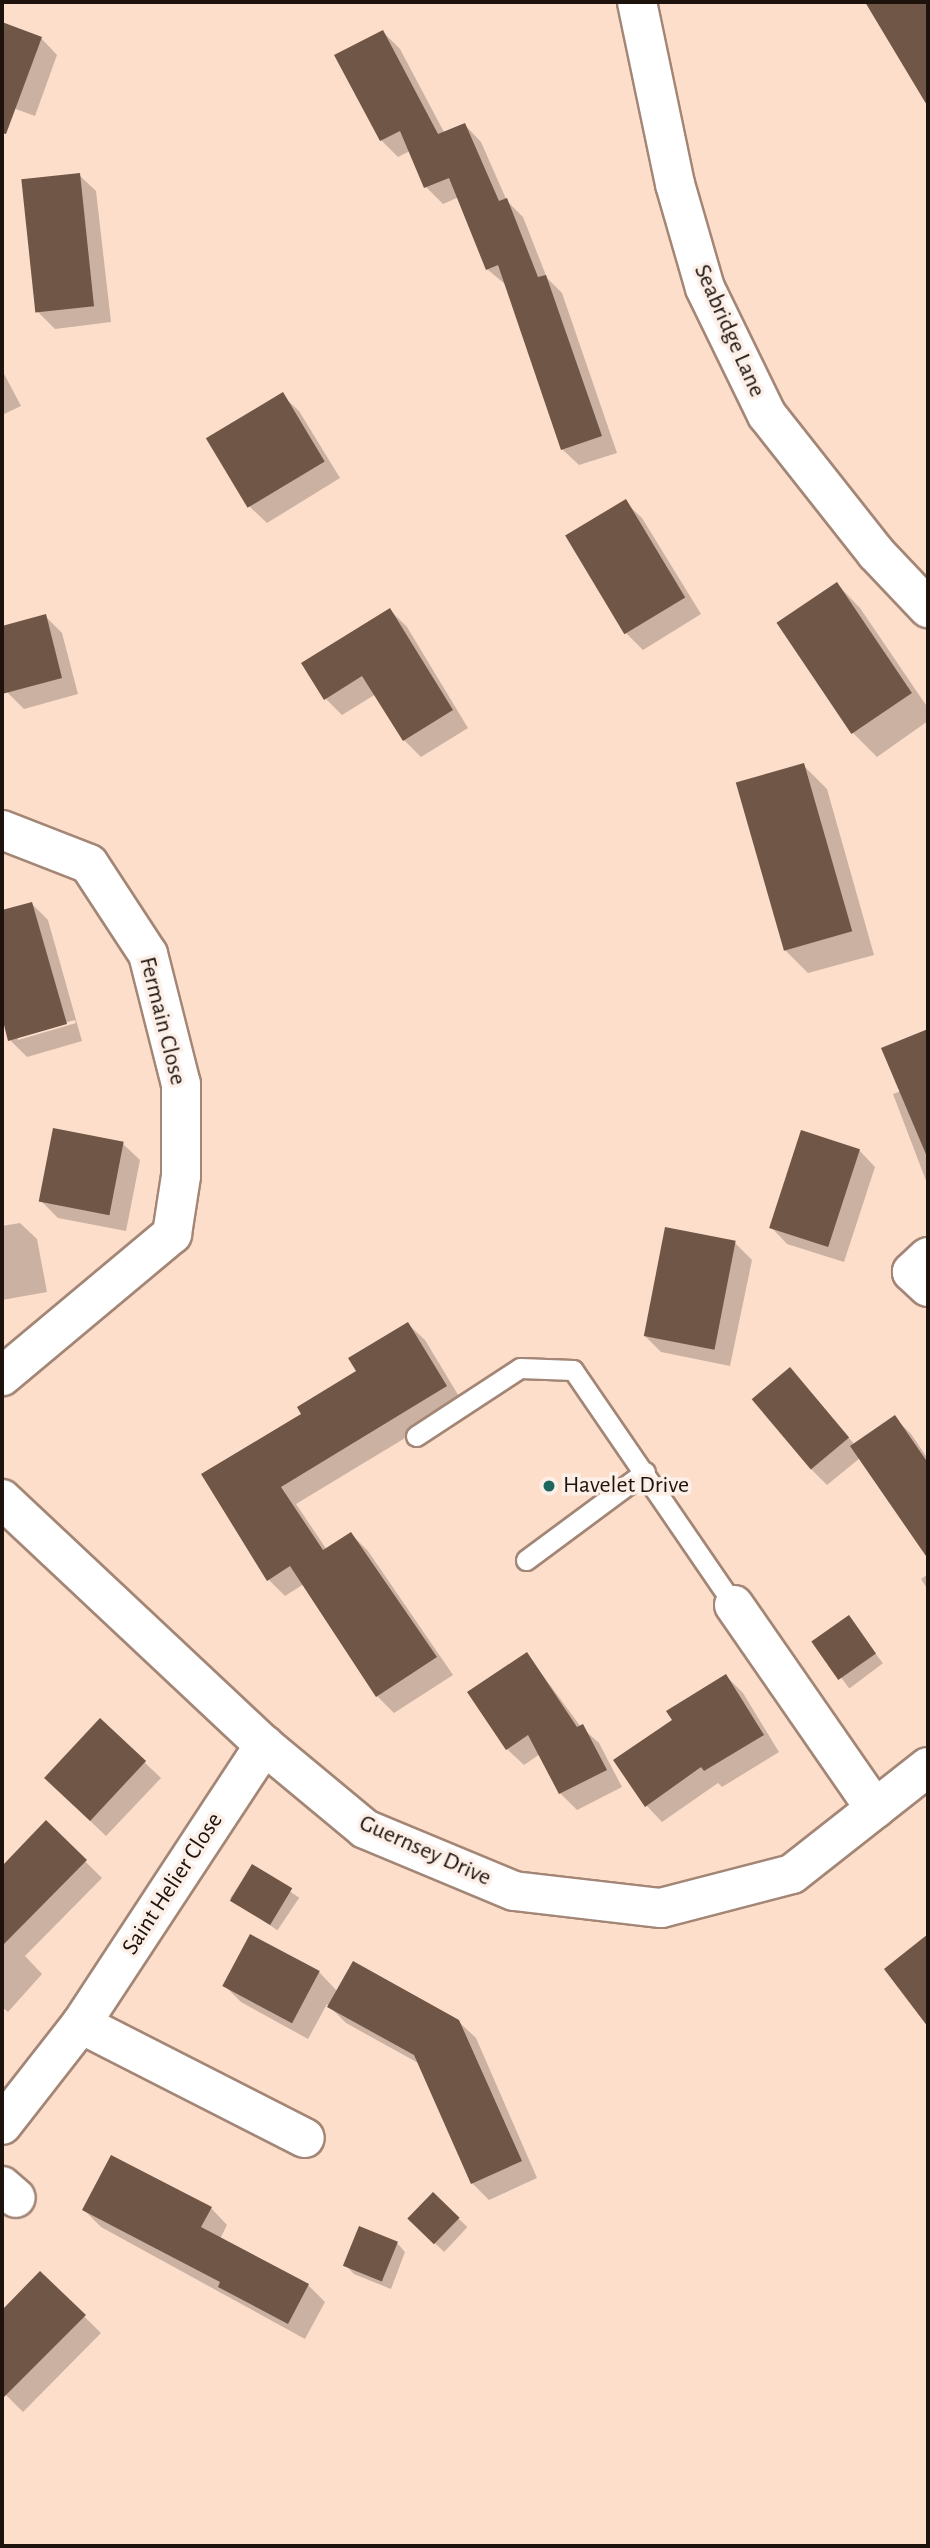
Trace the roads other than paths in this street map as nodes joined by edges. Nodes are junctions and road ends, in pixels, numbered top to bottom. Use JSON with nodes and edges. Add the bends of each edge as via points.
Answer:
{"nodes":[{"id":1,"x":637,"y":2,"type":"edge"},
{"id":2,"x":928,"y":608,"type":"edge"},
{"id":3,"x":2,"y":830,"type":"edge"},
{"id":4,"x":2,"y":1376,"type":"edge"},
{"id":5,"x":416,"y":1436,"type":"dead end"},
{"id":6,"x":645,"y":1472,"type":"junction"},
{"id":7,"x":2,"y":1499,"type":"edge"},
{"id":8,"x":526,"y":1559,"type":"dead end"},
{"id":9,"x":734,"y":1605,"type":"joint"},
{"id":10,"x":264,"y":1745,"type":"junction"},
{"id":11,"x":928,"y":1767,"type":"edge"},
{"id":12,"x":875,"y":1809,"type":"junction"},
{"id":13,"x":81,"y":2024,"type":"junction"},
{"id":14,"x":2,"y":2125,"type":"edge"},
{"id":15,"x":305,"y":2138,"type":"dead end"}],
"edges":[{"from":1,"to":2,"type":"street","name":"Seabridge Lane","via":[[676,184],[705,288],[767,415],[876,553]]},
{"from":3,"to":4,"type":"street","name":"Fermain Close","via":[[89,864],[148,954],[181,1084],[181,1175],[172,1234]]},
{"from":5,"to":6,"type":"lane","via":[[520,1367],[572,1370]]},
{"from":6,"to":8,"type":"lane"},
{"from":6,"to":9,"type":"lane"},
{"from":7,"to":10,"type":"street","name":"Guernsey Drive"},
{"from":9,"to":12,"type":"street"},
{"from":10,"to":12,"type":"street","name":"Guernsey Drive","via":[[365,1829],[514,1891],[661,1908],[792,1874]]},
{"from":10,"to":13,"type":"street","name":"Saint Helier Close"},
{"from":11,"to":12,"type":"street","name":"Guernsey Drive"},
{"from":13,"to":14,"type":"street","name":"Saint Helier Close"},
{"from":13,"to":15,"type":"street"}]}
